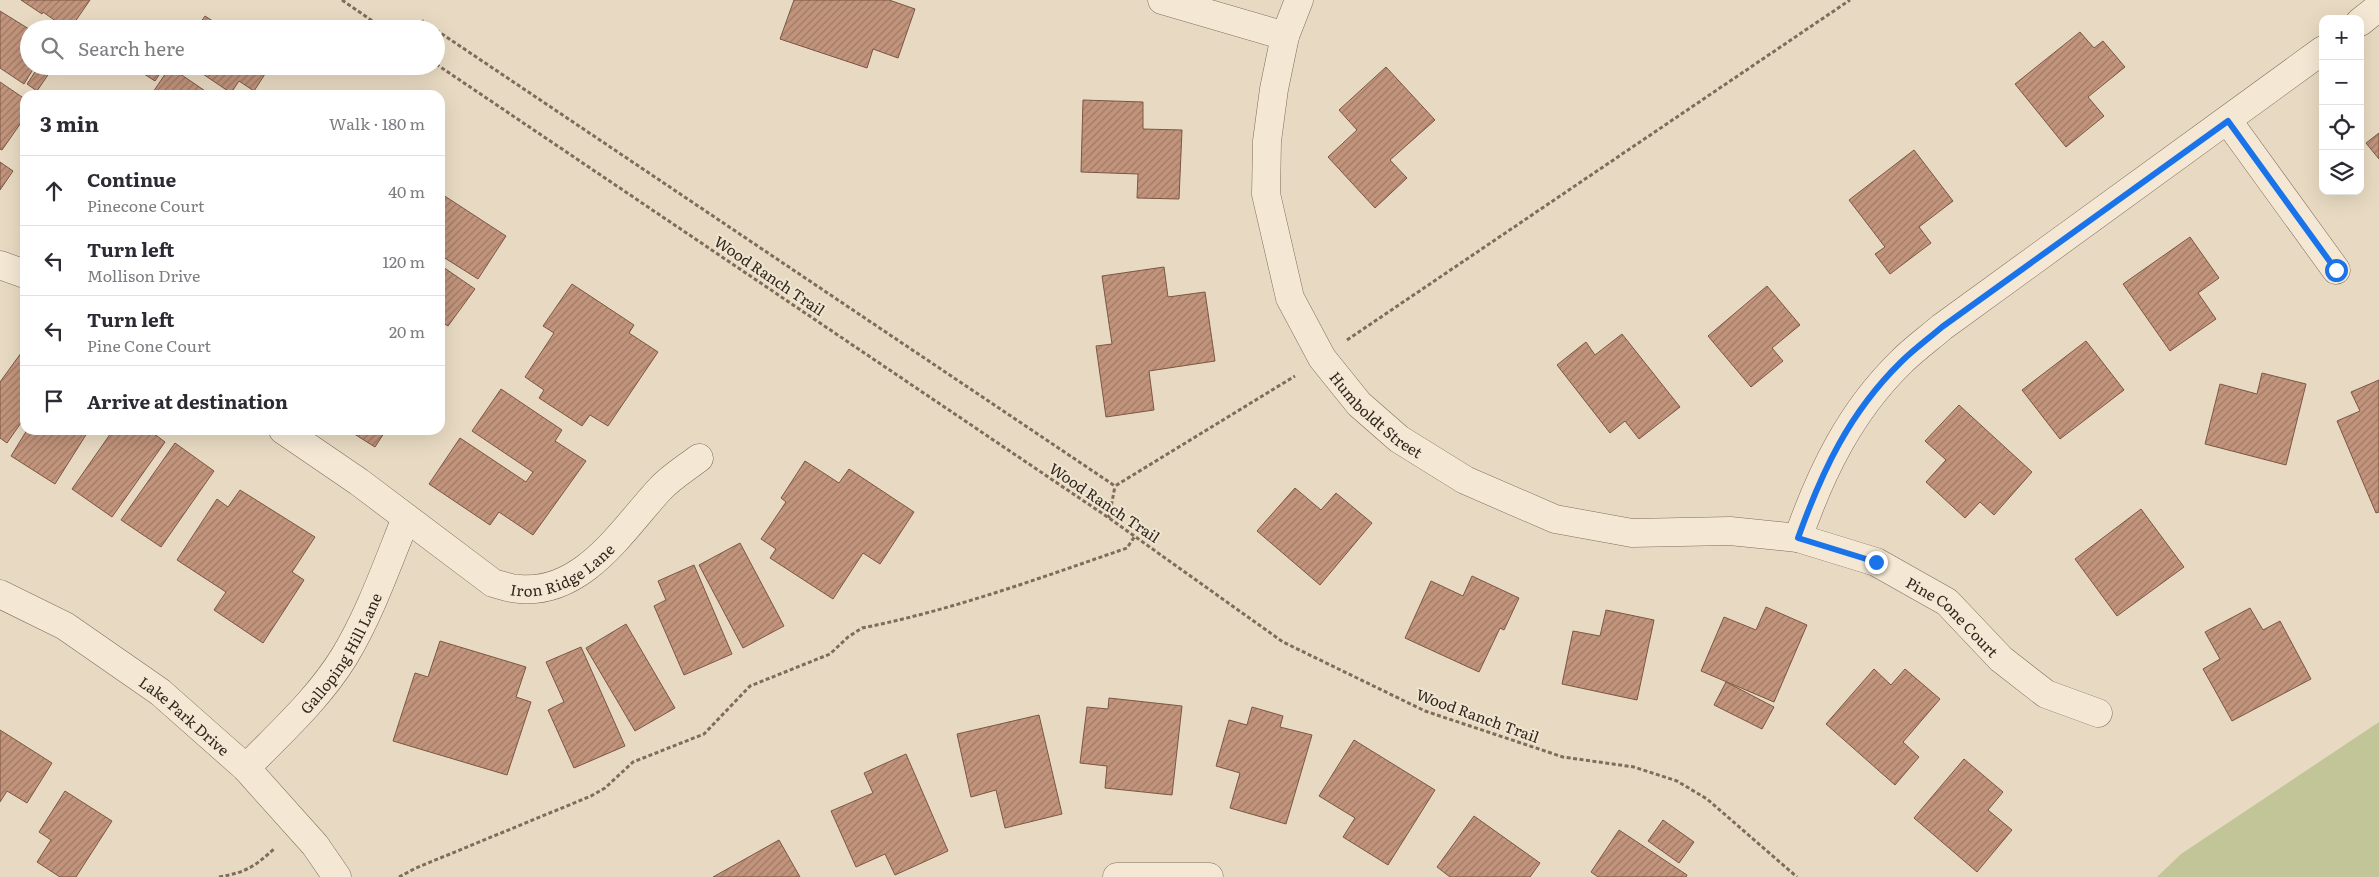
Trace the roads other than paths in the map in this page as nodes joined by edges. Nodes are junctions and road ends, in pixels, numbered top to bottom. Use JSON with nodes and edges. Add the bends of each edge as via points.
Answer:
{"nodes":[{"id":1,"x":1162,"y":0,"type":"edge"},
{"id":2,"x":1299,"y":0,"type":"edge"},
{"id":3,"x":2379,"y":8,"type":"edge"},
{"id":4,"x":2364,"y":19,"type":"edge"},
{"id":5,"x":1285,"y":36,"type":"junction"},
{"id":6,"x":2319,"y":53,"type":"edge"},
{"id":7,"x":2228,"y":121,"type":"junction"},
{"id":8,"x":0,"y":265,"type":"edge"},
{"id":9,"x":2336,"y":270,"type":"dead end"},
{"id":10,"x":20,"y":272,"type":"edge"},
{"id":11,"x":290,"y":435,"type":"edge"},
{"id":12,"x":699,"y":458,"type":"dead end"},
{"id":13,"x":406,"y":518,"type":"junction"},
{"id":14,"x":1798,"y":538,"type":"junction"},
{"id":15,"x":0,"y":594,"type":"edge"},
{"id":16,"x":2098,"y":713,"type":"dead end"},
{"id":17,"x":246,"y":768,"type":"junction"},
{"id":18,"x":337,"y":877,"type":"edge"},
{"id":19,"x":1117,"y":877,"type":"edge"},
{"id":20,"x":1209,"y":877,"type":"edge"}],
"edges":[{"from":1,"to":5,"type":"street"},
{"from":2,"to":5,"type":"street","name":"Humboldt Street"},
{"from":3,"to":4,"type":"street"},
{"from":5,"to":14,"type":"street","name":"Humboldt Street","via":[[1267,141],[1266,194],[1290,298],[1322,358],[1359,404],[1399,439],[1465,480],[1555,519],[1632,533],[1730,531]]},
{"from":6,"to":7,"type":"street"},
{"from":7,"to":9,"type":"street"},
{"from":7,"to":14,"type":"street","via":[[1942,327],[1901,362],[1867,401],[1839,441],[1816,486]]},
{"from":8,"to":10,"type":"street"},
{"from":11,"to":13,"type":"street","name":"Iron Ridge Lane"},
{"from":12,"to":13,"type":"street","name":"Iron Ridge Lane","via":[[662,487],[600,556],[574,578],[549,588],[519,589],[493,583]]},
{"from":13,"to":17,"type":"street","name":"Galloping Hill Lane","via":[[367,615],[343,658],[312,700]]},
{"from":14,"to":16,"type":"street","name":"Pine Cone Court","via":[[1876,562],[1948,602],[2001,659],[2046,694]]},
{"from":15,"to":17,"type":"street","name":"Lake Park Drive","via":[[64,626],[160,692]]},
{"from":17,"to":18,"type":"street","name":"Lake Park Drive","via":[[315,845]]},
{"from":19,"to":20,"type":"street"}]}
